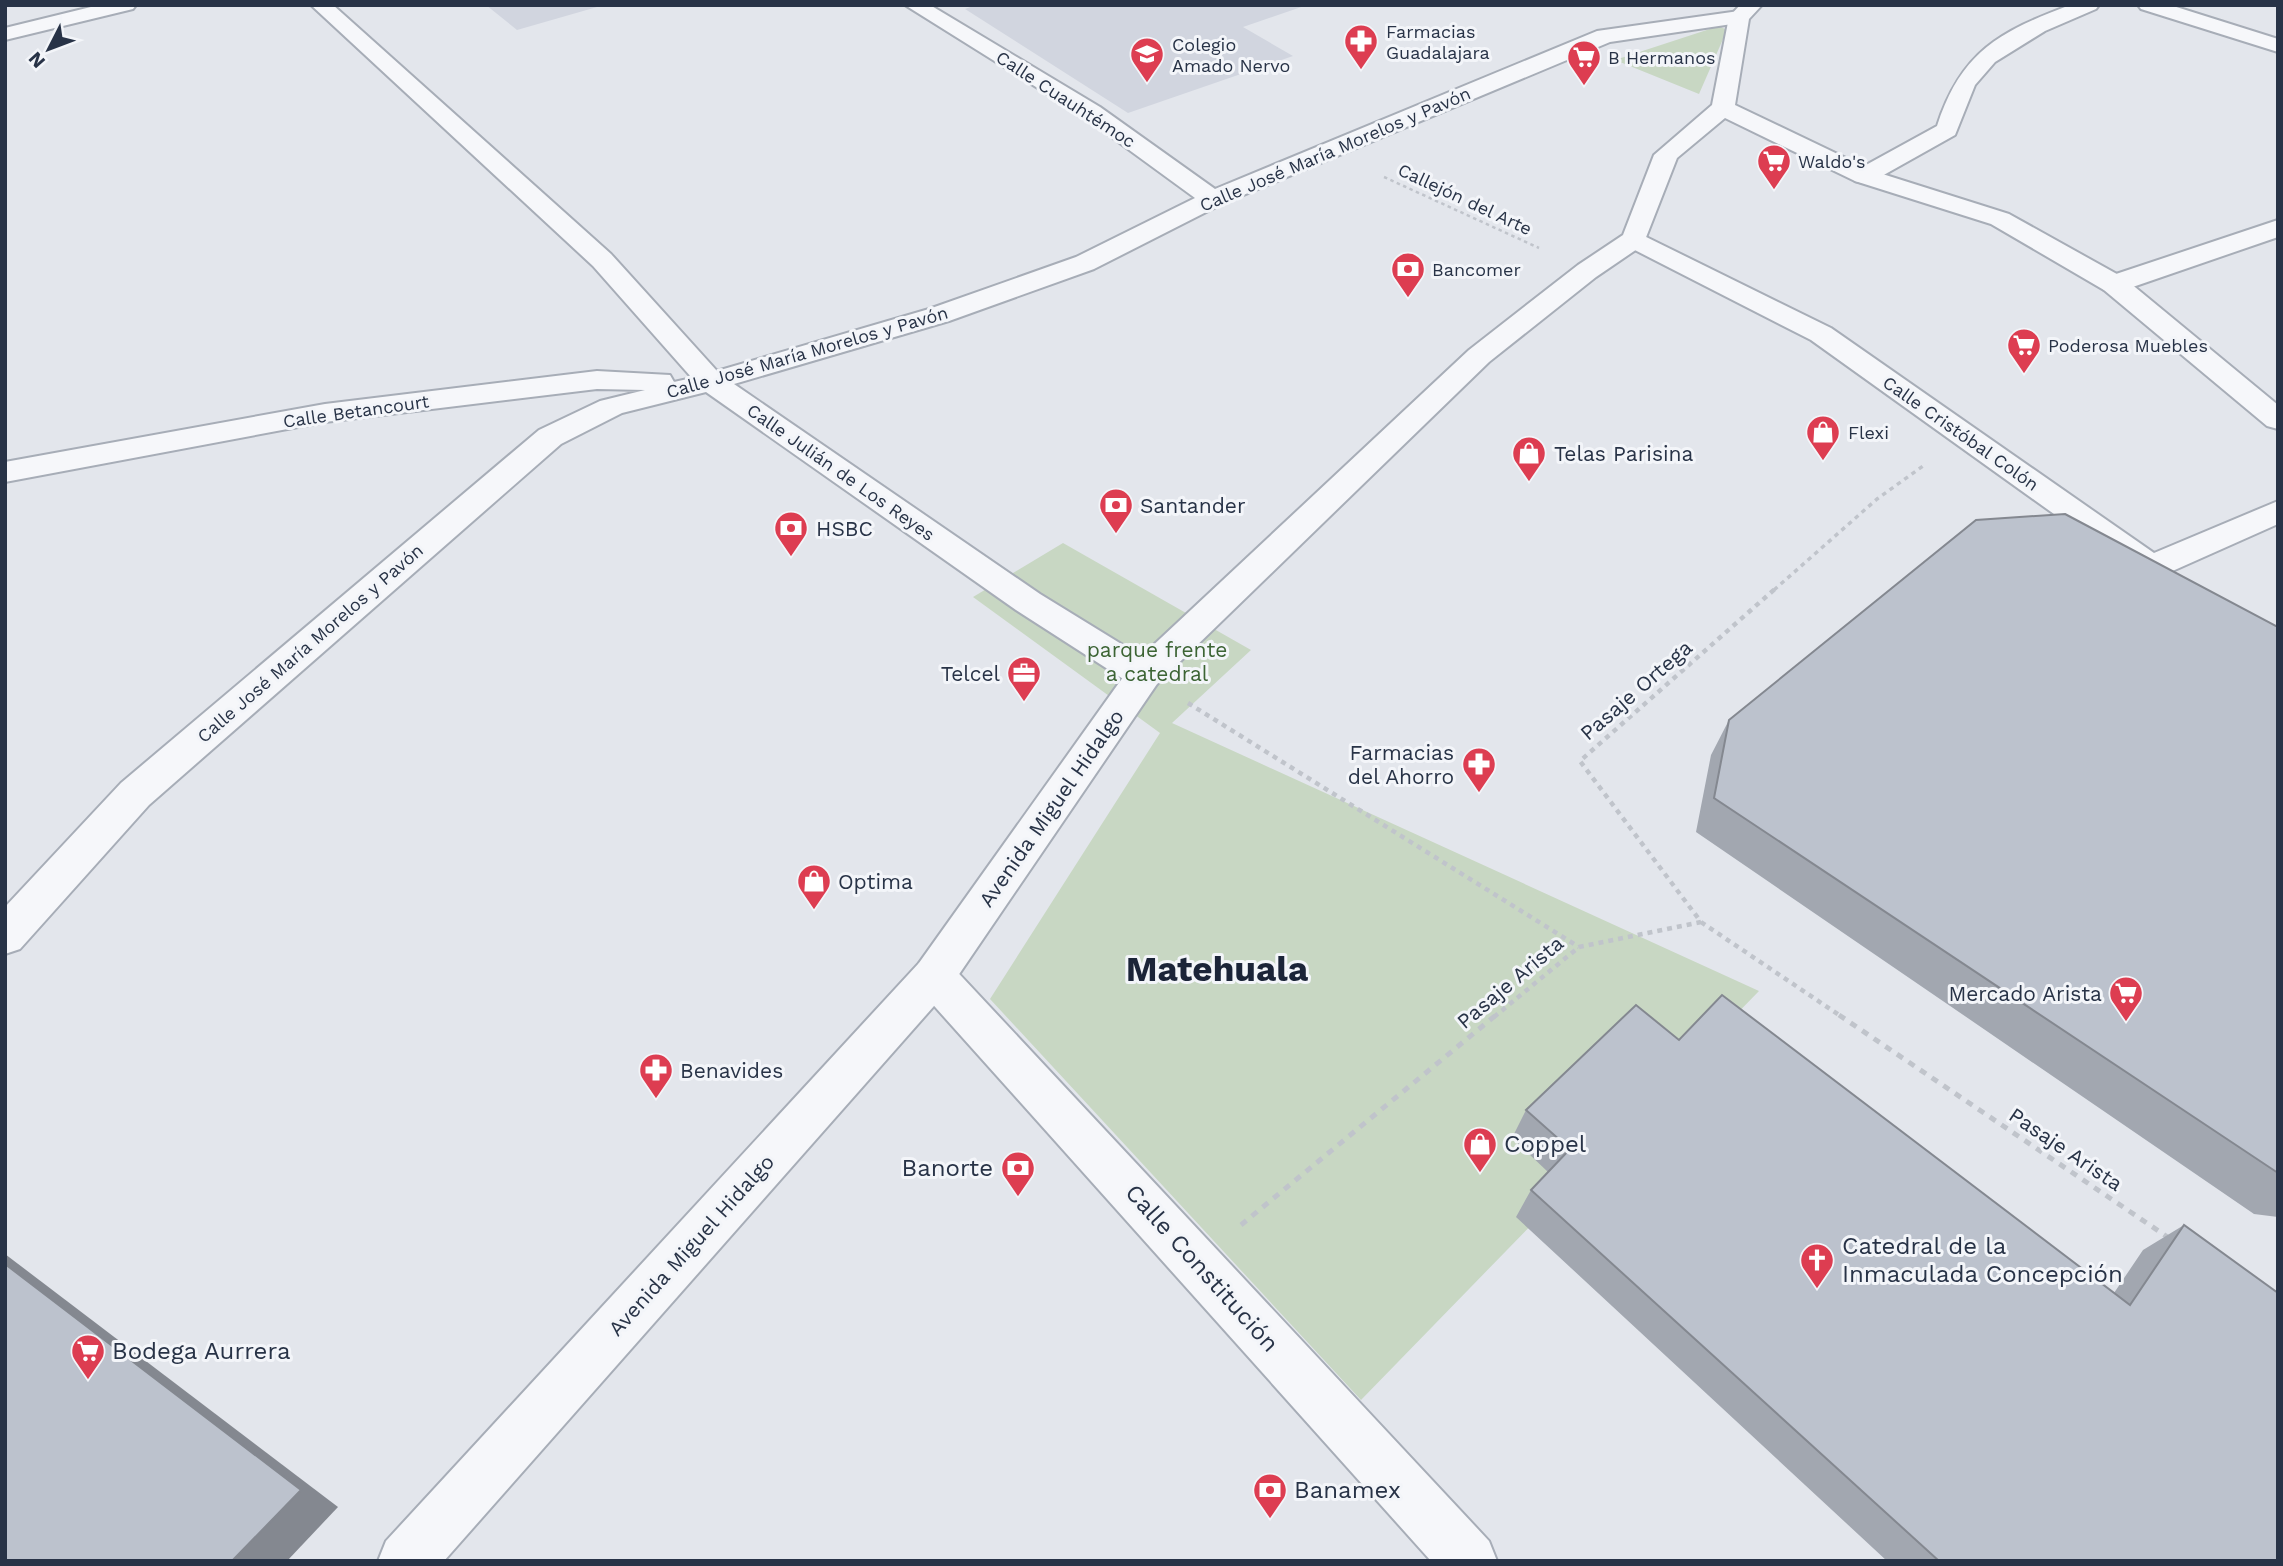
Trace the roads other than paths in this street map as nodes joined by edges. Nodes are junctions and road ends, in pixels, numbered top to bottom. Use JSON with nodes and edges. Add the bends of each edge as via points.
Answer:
{"nodes":[{"id":1,"x":126,"y":5,"type":"edge"},
{"id":2,"x":321,"y":5,"type":"edge"},
{"id":3,"x":915,"y":5,"type":"edge"},
{"id":4,"x":2028,"y":5,"type":"edge"},
{"id":5,"x":2089,"y":5,"type":"edge"},
{"id":6,"x":2148,"y":5,"type":"edge"},
{"id":7,"x":1745,"y":11,"type":"edge"},
{"id":8,"x":2062,"y":15,"type":"junction"},
{"id":9,"x":5,"y":34,"type":"edge"},
{"id":10,"x":2278,"y":46,"type":"edge"},
{"id":11,"x":1723,"y":108,"type":"junction"},
{"id":12,"x":1864,"y":176,"type":"junction"},
{"id":13,"x":1213,"y":199,"type":"junction"},
{"id":14,"x":2278,"y":228,"type":"edge"},
{"id":15,"x":1634,"y":239,"type":"junction"},
{"id":16,"x":2114,"y":284,"type":"junction"},
{"id":17,"x":711,"y":382,"type":"junction"},
{"id":18,"x":2278,"y":420,"type":"edge"},
{"id":19,"x":5,"y":472,"type":"edge"},
{"id":20,"x":2278,"y":511,"type":"edge"},
{"id":21,"x":2152,"y":567,"type":"junction"},
{"id":22,"x":2186,"y":589,"type":"edge"},
{"id":23,"x":1144,"y":676,"type":"junction"},
{"id":24,"x":5,"y":936,"type":"edge"},
{"id":25,"x":934,"y":976,"type":"junction"},
{"id":26,"x":406,"y":1561,"type":"edge"},
{"id":27,"x":1468,"y":1561,"type":"edge"}],
"edges":[{"from":1,"to":9,"type":"street"},
{"from":2,"to":17,"type":"street","name":"Calle Julián de Los Reyes","via":[[602,260]]},
{"from":3,"to":13,"type":"street","name":"Calle Cuauhtémoc","via":[[1092,112]]},
{"from":4,"to":8,"type":"street"},
{"from":5,"to":8,"type":"street"},
{"from":6,"to":10,"type":"street"},
{"from":7,"to":11,"type":"street"},
{"from":7,"to":13,"type":"street","name":"Calle José María Morelos y Pavón","via":[[1605,36]]},
{"from":8,"to":12,"type":"street","via":[[1988,55],[1963,85],[1947,130]]},
{"from":11,"to":12,"type":"street"},
{"from":11,"to":15,"type":"street","via":[[1665,155]]},
{"from":12,"to":16,"type":"street","via":[[2000,219]]},
{"from":13,"to":17,"type":"street","name":"Calle José María Morelos y Pavón","via":[[1085,264],[939,315]]},
{"from":14,"to":16,"type":"street"},
{"from":15,"to":21,"type":"street","name":"Calle Cristóbal Colón","via":[[1821,334]]},
{"from":15,"to":23,"type":"street","name":"Avenida Miguel Hidalgo","via":[[1479,356]]},
{"from":16,"to":18,"type":"street"},
{"from":17,"to":19,"type":"street","name":"Calle Betancourt","via":[[597,380],[325,413]]},
{"from":17,"to":23,"type":"street","name":"Calle Julián de Los Reyes","via":[[1028,602]]},
{"from":17,"to":24,"type":"street","name":"Calle José María Morelos y Pavón","via":[[611,407],[550,437],[135,794]]},
{"from":20,"to":21,"type":"street"},
{"from":21,"to":22,"type":"street","name":"Calle Cristóbal Colón"},
{"from":23,"to":25,"type":"street","name":"Avenida Miguel Hidalgo"},
{"from":25,"to":26,"type":"street","name":"Avenida Miguel Hidalgo"},
{"from":25,"to":27,"type":"street","name":"Calle Constitución"}]}
